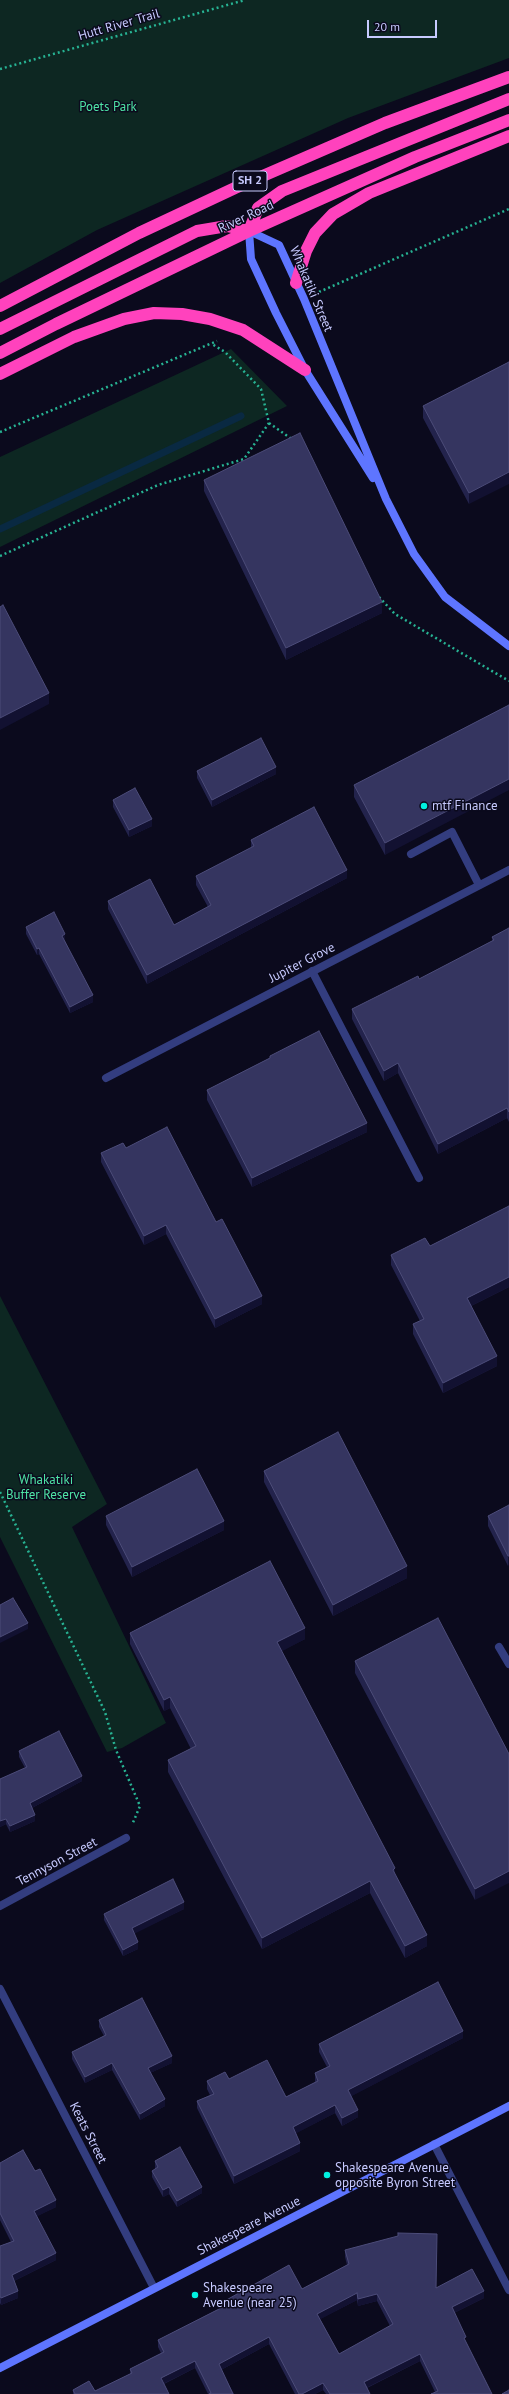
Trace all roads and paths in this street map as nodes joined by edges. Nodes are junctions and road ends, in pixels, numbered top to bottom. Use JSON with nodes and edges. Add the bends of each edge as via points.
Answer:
{"nodes":[{"id":1,"x":245,"y":0,"type":"edge"},
{"id":2,"x":0,"y":69,"type":"edge"},
{"id":3,"x":509,"y":77,"type":"edge"},
{"id":4,"x":509,"y":99,"type":"edge"},
{"id":5,"x":509,"y":120,"type":"edge"},
{"id":6,"x":509,"y":136,"type":"edge"},
{"id":7,"x":249,"y":231,"type":"junction"},
{"id":8,"x":296,"y":283,"type":"junction"},
{"id":9,"x":0,"y":306,"type":"edge"},
{"id":10,"x":0,"y":329,"type":"edge"},
{"id":11,"x":212,"y":344,"type":"dead end"},
{"id":12,"x":0,"y":354,"type":"edge"},
{"id":13,"x":305,"y":370,"type":"junction"},
{"id":14,"x":0,"y":374,"type":"edge"},
{"id":15,"x":269,"y":423,"type":"junction"},
{"id":16,"x":300,"y":444,"type":"edge"},
{"id":17,"x":386,"y":499,"type":"junction"},
{"id":18,"x":0,"y":556,"type":"edge"},
{"id":19,"x":375,"y":593,"type":"edge"},
{"id":20,"x":509,"y":646,"type":"edge"},
{"id":21,"x":509,"y":681,"type":"edge"},
{"id":22,"x":411,"y":854,"type":"dead end"},
{"id":23,"x":509,"y":870,"type":"edge"},
{"id":24,"x":479,"y":885,"type":"junction"},
{"id":25,"x":312,"y":971,"type":"junction"},
{"id":26,"x":106,"y":1078,"type":"dead end"},
{"id":27,"x":419,"y":1178,"type":"dead end"},
{"id":28,"x":0,"y":1492,"type":"edge"},
{"id":29,"x":500,"y":1647,"type":"dead end"},
{"id":30,"x":509,"y":1664,"type":"edge"},
{"id":31,"x":126,"y":1838,"type":"joint"},
{"id":32,"x":0,"y":1906,"type":"edge"},
{"id":33,"x":0,"y":1989,"type":"edge"},
{"id":34,"x":509,"y":2106,"type":"edge"},
{"id":35,"x":434,"y":2144,"type":"junction"},
{"id":36,"x":154,"y":2288,"type":"junction"},
{"id":37,"x":509,"y":2290,"type":"edge"},
{"id":38,"x":0,"y":2368,"type":"edge"}],
"edges":[{"from":1,"to":2,"type":"path","name":"Hutt River Trail"},
{"from":3,"to":9,"type":"highway","number":"SH 2","via":[[385,123],[235,188],[132,237]]},
{"from":4,"to":7,"type":"highway","via":[[282,191],[258,208]]},
{"from":5,"to":7,"type":"highway","name":"River Road","via":[[415,157]]},
{"from":6,"to":8,"type":"highway","via":[[369,193],[333,214],[315,233],[306,251]]},
{"from":7,"to":8,"type":"street","name":"Whakatiki Street","via":[[279,245]]},
{"from":7,"to":10,"type":"highway","via":[[227,226],[197,231]]},
{"from":7,"to":12,"type":"highway","name":"River Road","via":[[56,324]]},
{"from":7,"to":13,"type":"street","name":"Whakatiki Street","via":[[251,259]]},
{"from":8,"to":17,"type":"street","name":"Whakatiki Street"},
{"from":11,"to":15,"type":"path","via":[[225,352],[261,389]]},
{"from":13,"to":14,"type":"highway","via":[[243,330],[210,319],[154,313],[124,319],[74,337]]},
{"from":13,"to":17,"type":"street","name":"Whakatiki Street"},
{"from":15,"to":16,"type":"path"},
{"from":15,"to":18,"type":"path","via":[[244,459],[158,485]]},
{"from":17,"to":20,"type":"street","name":"Whakatiki Street","via":[[414,554],[445,597]]},
{"from":19,"to":21,"type":"path","via":[[396,614]]},
{"from":22,"to":24,"type":"street","via":[[452,832]]},
{"from":23,"to":24,"type":"street","name":"Jupiter Grove"},
{"from":24,"to":25,"type":"street","name":"Jupiter Grove"},
{"from":25,"to":26,"type":"street","name":"Jupiter Grove"},
{"from":25,"to":27,"type":"street"},
{"from":28,"to":31,"type":"path","via":[[105,1712],[116,1750],[140,1806]]},
{"from":29,"to":30,"type":"street"},
{"from":31,"to":32,"type":"street","name":"Tennyson Street"},
{"from":33,"to":36,"type":"street","name":"Keats Street"},
{"from":34,"to":35,"type":"street","name":"Shakespeare Avenue"},
{"from":35,"to":36,"type":"street","name":"Shakespeare Avenue"},
{"from":35,"to":37,"type":"street"},
{"from":36,"to":38,"type":"street","name":"Shakespeare Avenue"}]}
